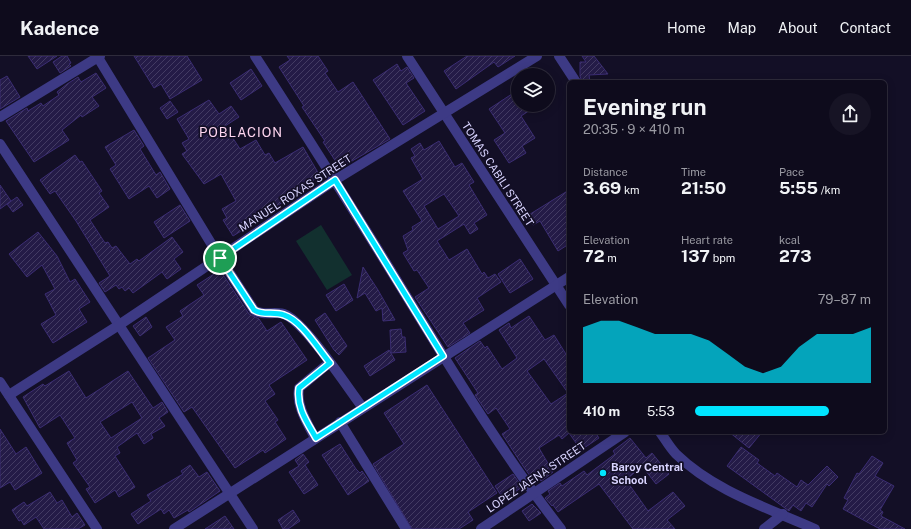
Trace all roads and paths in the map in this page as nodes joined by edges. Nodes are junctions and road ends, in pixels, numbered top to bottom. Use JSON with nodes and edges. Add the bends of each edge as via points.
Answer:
{"nodes":[{"id":1,"x":98,"y":56,"type":"edge"},
{"id":2,"x":255,"y":56,"type":"edge"},
{"id":3,"x":407,"y":56,"type":"edge"},
{"id":4,"x":537,"y":56,"type":"edge"},
{"id":5,"x":559,"y":56,"type":"edge"},
{"id":6,"x":575,"y":80,"type":"edge"},
{"id":7,"x":444,"y":114,"type":"junction"},
{"id":8,"x":0,"y":117,"type":"edge"},
{"id":9,"x":0,"y":144,"type":"edge"},
{"id":10,"x":335,"y":180,"type":"junction"},
{"id":11,"x":220,"y":258,"type":"junction"},
{"id":12,"x":567,"y":278,"type":"edge"},
{"id":13,"x":555,"y":285,"type":"junction"},
{"id":14,"x":567,"y":302,"type":"edge"},
{"id":15,"x":120,"y":325,"type":"junction"},
{"id":16,"x":443,"y":356,"type":"junction"},
{"id":17,"x":330,"y":363,"type":"junction"},
{"id":18,"x":0,"y":382,"type":"edge"},
{"id":19,"x":9,"y":395,"type":"junction"},
{"id":20,"x":363,"y":408,"type":"junction"},
{"id":21,"x":340,"y":422,"type":"junction"},
{"id":22,"x":622,"y":434,"type":"edge"},
{"id":23,"x":661,"y":434,"type":"edge"},
{"id":24,"x":316,"y":438,"type":"junction"},
{"id":25,"x":230,"y":493,"type":"junction"},
{"id":26,"x":533,"y":494,"type":"junction"},
{"id":27,"x":783,"y":514,"type":"junction"},
{"id":28,"x":97,"y":529,"type":"edge"},
{"id":29,"x":174,"y":529,"type":"edge"},
{"id":30,"x":253,"y":529,"type":"edge"},
{"id":31,"x":406,"y":529,"type":"edge"},
{"id":32,"x":481,"y":529,"type":"edge"},
{"id":33,"x":561,"y":529,"type":"edge"},
{"id":34,"x":764,"y":529,"type":"edge"},
{"id":35,"x":815,"y":529,"type":"edge"}],
"edges":[{"from":1,"to":8,"type":"street"},
{"from":1,"to":11,"type":"street"},
{"from":2,"to":10,"type":"street"},
{"from":3,"to":7,"type":"street","name":"TOMAS CABILI STREET"},
{"from":4,"to":7,"type":"street","name":"MANUEL ROXAS STREET"},
{"from":5,"to":6,"type":"street"},
{"from":7,"to":10,"type":"street","name":"MANUEL ROXAS STREET"},
{"from":7,"to":13,"type":"street","name":"TOMAS CABILI STREET"},
{"from":9,"to":15,"type":"street"},
{"from":10,"to":11,"type":"street","name":"MANUEL ROXAS STREET"},
{"from":10,"to":16,"type":"street"},
{"from":11,"to":15,"type":"street","name":"MANUEL ROXAS STREET"},
{"from":11,"to":17,"type":"street","via":[[254,310],[259,313],[287,315],[300,326]]},
{"from":12,"to":13,"type":"street"},
{"from":13,"to":14,"type":"street","name":"TOMAS CABILI STREET"},
{"from":13,"to":16,"type":"street"},
{"from":15,"to":19,"type":"street","name":"MANUEL ROXAS STREET"},
{"from":15,"to":25,"type":"street"},
{"from":16,"to":20,"type":"street"},
{"from":16,"to":26,"type":"street"},
{"from":17,"to":20,"type":"street"},
{"from":17,"to":24,"type":"street","via":[[299,388],[303,415]]},
{"from":18,"to":19,"type":"street"},
{"from":19,"to":28,"type":"street"},
{"from":20,"to":21,"type":"street"},
{"from":21,"to":24,"type":"street"},
{"from":21,"to":31,"type":"street"},
{"from":22,"to":26,"type":"street","name":"LOPEZ JAENA STREET"},
{"from":23,"to":27,"type":"street","via":[[675,454],[699,472],[722,487]]},
{"from":24,"to":25,"type":"street"},
{"from":25,"to":29,"type":"street"},
{"from":25,"to":30,"type":"street"},
{"from":26,"to":32,"type":"street","name":"LOPEZ JAENA STREET"},
{"from":26,"to":33,"type":"street"},
{"from":27,"to":34,"type":"street"},
{"from":27,"to":35,"type":"street"}]}
